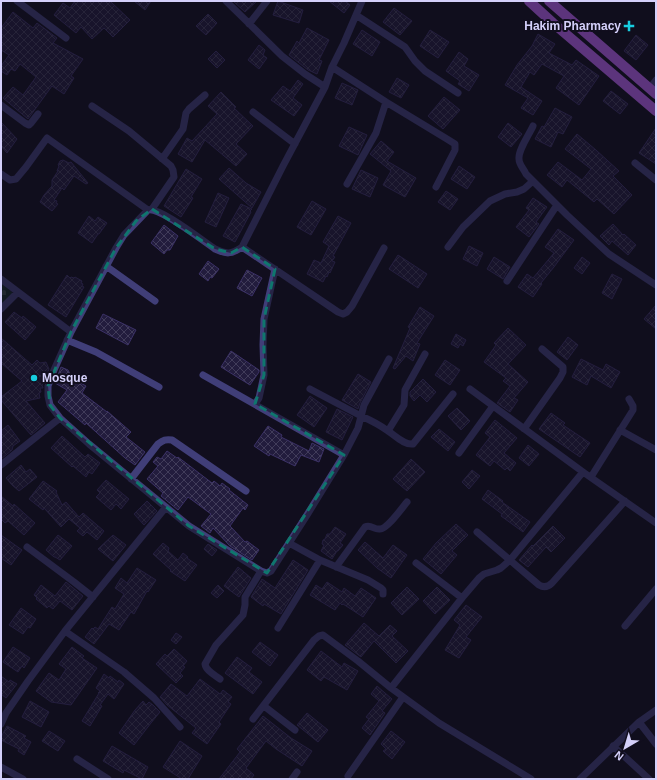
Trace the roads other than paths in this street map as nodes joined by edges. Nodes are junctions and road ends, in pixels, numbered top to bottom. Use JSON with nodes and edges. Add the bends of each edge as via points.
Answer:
{"nodes":[{"id":1,"x":17,"y":1,"type":"edge"},
{"id":2,"x":226,"y":1,"type":"edge"},
{"id":3,"x":267,"y":1,"type":"edge"},
{"id":4,"x":362,"y":1,"type":"edge"},
{"id":5,"x":529,"y":1,"type":"edge"},
{"id":6,"x":549,"y":1,"type":"edge"},
{"id":7,"x":356,"y":15,"type":"junction"},
{"id":8,"x":249,"y":24,"type":"junction"},
{"id":9,"x":66,"y":38,"type":"dead end"},
{"id":10,"x":332,"y":67,"type":"junction"},
{"id":11,"x":325,"y":87,"type":"junction"},
{"id":12,"x":654,"y":88,"type":"edge"},
{"id":13,"x":458,"y":93,"type":"dead end"},
{"id":14,"x":205,"y":95,"type":"dead end"},
{"id":15,"x":386,"y":102,"type":"junction"},
{"id":16,"x":1,"y":105,"type":"edge"},
{"id":17,"x":92,"y":106,"type":"dead end"},
{"id":18,"x":656,"y":111,"type":"edge"},
{"id":19,"x":253,"y":112,"type":"dead end"},
{"id":20,"x":38,"y":114,"type":"dead end"},
{"id":21,"x":532,"y":126,"type":"dead end"},
{"id":22,"x":295,"y":144,"type":"junction"},
{"id":23,"x":162,"y":159,"type":"junction"},
{"id":24,"x":635,"y":163,"type":"dead end"},
{"id":25,"x":1,"y":174,"type":"edge"},
{"id":26,"x":656,"y":180,"type":"edge"},
{"id":27,"x":533,"y":181,"type":"junction"},
{"id":28,"x":347,"y":184,"type":"dead end"},
{"id":29,"x":436,"y":187,"type":"dead end"},
{"id":30,"x":557,"y":205,"type":"junction"},
{"id":31,"x":150,"y":209,"type":"junction"},
{"id":32,"x":242,"y":247,"type":"junction"},
{"id":33,"x":448,"y":247,"type":"dead end"},
{"id":34,"x":384,"y":248,"type":"dead end"},
{"id":35,"x":106,"y":266,"type":"junction"},
{"id":36,"x":275,"y":269,"type":"junction"},
{"id":37,"x":1,"y":279,"type":"edge"},
{"id":38,"x":507,"y":282,"type":"dead end"},
{"id":39,"x":656,"y":285,"type":"edge"},
{"id":40,"x":18,"y":292,"type":"junction"},
{"id":41,"x":155,"y":301,"type":"dead end"},
{"id":42,"x":1,"y":309,"type":"edge"},
{"id":43,"x":70,"y":332,"type":"junction"},
{"id":44,"x":67,"y":340,"type":"junction"},
{"id":45,"x":542,"y":349,"type":"dead end"},
{"id":46,"x":425,"y":354,"type":"dead end"},
{"id":47,"x":389,"y":359,"type":"dead end"},
{"id":48,"x":204,"y":375,"type":"dead end"},
{"id":49,"x":159,"y":387,"type":"dead end"},
{"id":50,"x":310,"y":389,"type":"dead end"},
{"id":51,"x":470,"y":389,"type":"dead end"},
{"id":52,"x":453,"y":394,"type":"dead end"},
{"id":53,"x":629,"y":399,"type":"dead end"},
{"id":54,"x":255,"y":404,"type":"junction"},
{"id":55,"x":493,"y":406,"type":"junction"},
{"id":56,"x":361,"y":416,"type":"junction"},
{"id":57,"x":60,"y":418,"type":"junction"},
{"id":58,"x":524,"y":429,"type":"junction"},
{"id":59,"x":620,"y":430,"type":"junction"},
{"id":60,"x":388,"y":431,"type":"junction"},
{"id":61,"x":656,"y":450,"type":"edge"},
{"id":62,"x":459,"y":453,"type":"dead end"},
{"id":63,"x":344,"y":455,"type":"junction"},
{"id":64,"x":1,"y":464,"type":"edge"},
{"id":65,"x":583,"y":472,"type":"junction"},
{"id":66,"x":591,"y":477,"type":"junction"},
{"id":67,"x":130,"y":479,"type":"junction"},
{"id":68,"x":246,"y":490,"type":"dead end"},
{"id":69,"x":625,"y":501,"type":"junction"},
{"id":70,"x":408,"y":502,"type":"dead end"},
{"id":71,"x":166,"y":507,"type":"junction"},
{"id":72,"x":656,"y":523,"type":"edge"},
{"id":73,"x":477,"y":532,"type":"dead end"},
{"id":74,"x":289,"y":543,"type":"junction"},
{"id":75,"x":27,"y":547,"type":"dead end"},
{"id":76,"x":320,"y":560,"type":"junction"},
{"id":77,"x":510,"y":560,"type":"junction"},
{"id":78,"x":416,"y":563,"type":"dead end"},
{"id":79,"x":336,"y":567,"type":"junction"},
{"id":80,"x":261,"y":571,"type":"junction"},
{"id":81,"x":656,"y":589,"type":"edge"},
{"id":82,"x":383,"y":594,"type":"dead end"},
{"id":83,"x":92,"y":597,"type":"junction"},
{"id":84,"x":462,"y":598,"type":"junction"},
{"id":85,"x":625,"y":626,"type":"dead end"},
{"id":86,"x":278,"y":628,"type":"dead end"},
{"id":87,"x":65,"y":631,"type":"junction"},
{"id":88,"x":220,"y":678,"type":"dead end"},
{"id":89,"x":391,"y":688,"type":"junction"},
{"id":90,"x":403,"y":697,"type":"junction"},
{"id":91,"x":264,"y":706,"type":"junction"},
{"id":92,"x":656,"y":710,"type":"edge"},
{"id":93,"x":253,"y":719,"type":"dead end"},
{"id":94,"x":639,"y":722,"type":"junction"},
{"id":95,"x":1,"y":724,"type":"edge"},
{"id":96,"x":180,"y":728,"type":"dead end"},
{"id":97,"x":295,"y":730,"type":"dead end"},
{"id":98,"x":656,"y":744,"type":"edge"},
{"id":99,"x":613,"y":746,"type":"junction"},
{"id":100,"x":77,"y":759,"type":"dead end"},
{"id":101,"x":1,"y":767,"type":"edge"},
{"id":102,"x":297,"y":772,"type":"dead end"},
{"id":103,"x":348,"y":776,"type":"dead end"},
{"id":104,"x":23,"y":779,"type":"edge"},
{"id":105,"x":108,"y":779,"type":"edge"},
{"id":106,"x":292,"y":779,"type":"edge"},
{"id":107,"x":531,"y":779,"type":"edge"},
{"id":108,"x":580,"y":779,"type":"edge"},
{"id":109,"x":649,"y":779,"type":"edge"}],
"edges":[{"from":1,"to":9,"type":"street"},
{"from":2,"to":8,"type":"street"},
{"from":3,"to":8,"type":"street"},
{"from":4,"to":7,"type":"street"},
{"from":5,"to":18,"type":"main road"},
{"from":6,"to":12,"type":"main road"},
{"from":7,"to":10,"type":"street"},
{"from":7,"to":13,"type":"street","via":[[405,47],[425,70]]},
{"from":8,"to":11,"type":"street","via":[[282,56]]},
{"from":10,"to":11,"type":"street"},
{"from":10,"to":15,"type":"street"},
{"from":11,"to":22,"type":"street"},
{"from":14,"to":23,"type":"street","via":[[186,113],[183,129]]},
{"from":15,"to":28,"type":"street","via":[[376,133]]},
{"from":15,"to":29,"type":"street","via":[[454,144],[455,150]]},
{"from":16,"to":20,"type":"street","via":[[29,125]]},
{"from":17,"to":23,"type":"street","via":[[129,131]]},
{"from":19,"to":22,"type":"street"},
{"from":21,"to":27,"type":"street","via":[[519,159],[526,174]]},
{"from":22,"to":32,"type":"street"},
{"from":23,"to":31,"type":"street","via":[[171,166],[174,177]]},
{"from":24,"to":26,"type":"street"},
{"from":25,"to":31,"type":"street","via":[[10,180],[16,179],[47,138]]},
{"from":27,"to":30,"type":"street"},
{"from":27,"to":33,"type":"street","via":[[524,189],[490,201],[463,227]]},
{"from":30,"to":38,"type":"street"},
{"from":30,"to":39,"type":"street","via":[[609,254]]},
{"from":31,"to":32,"type":"street","via":[[167,215],[222,252],[231,253]]},
{"from":31,"to":35,"type":"street","via":[[124,235]]},
{"from":32,"to":36,"type":"street"},
{"from":34,"to":36,"type":"street","via":[[352,306],[343,314]]},
{"from":35,"to":41,"type":"street"},
{"from":35,"to":43,"type":"street"},
{"from":36,"to":54,"type":"street","via":[[264,319],[264,375],[259,398]]},
{"from":37,"to":40,"type":"street"},
{"from":40,"to":42,"type":"street"},
{"from":40,"to":43,"type":"street"},
{"from":43,"to":44,"type":"street"},
{"from":44,"to":49,"type":"street","via":[[96,352]]},
{"from":44,"to":57,"type":"street","via":[[48,386],[50,405]]},
{"from":45,"to":58,"type":"street","via":[[563,367],[563,372]]},
{"from":46,"to":60,"type":"street","via":[[405,390],[404,404]]},
{"from":47,"to":56,"type":"street","via":[[364,405]]},
{"from":48,"to":54,"type":"street"},
{"from":50,"to":56,"type":"street"},
{"from":51,"to":55,"type":"street"},
{"from":52,"to":60,"type":"street","via":[[413,444],[406,443]]},
{"from":53,"to":59,"type":"street","via":[[633,410]]},
{"from":54,"to":63,"type":"street"},
{"from":55,"to":58,"type":"street"},
{"from":55,"to":62,"type":"street"},
{"from":56,"to":60,"type":"street"},
{"from":56,"to":63,"type":"street","via":[[358,428]]},
{"from":57,"to":64,"type":"street"},
{"from":57,"to":67,"type":"street"},
{"from":58,"to":65,"type":"street"},
{"from":59,"to":61,"type":"street"},
{"from":59,"to":66,"type":"street"},
{"from":63,"to":74,"type":"street"},
{"from":65,"to":66,"type":"street"},
{"from":65,"to":77,"type":"street"},
{"from":66,"to":69,"type":"street"},
{"from":67,"to":68,"type":"street","via":[[158,444],[166,439],[172,440]]},
{"from":67,"to":71,"type":"street"},
{"from":69,"to":72,"type":"street"},
{"from":69,"to":77,"type":"street","via":[[549,586],[539,585]]},
{"from":70,"to":79,"type":"street","via":[[384,528],[365,527]]},
{"from":71,"to":80,"type":"street","via":[[189,526]]},
{"from":71,"to":83,"type":"street"},
{"from":73,"to":77,"type":"street"},
{"from":74,"to":76,"type":"street"},
{"from":74,"to":80,"type":"street","via":[[271,571]]},
{"from":75,"to":83,"type":"street"},
{"from":76,"to":79,"type":"street"},
{"from":76,"to":86,"type":"street"},
{"from":77,"to":84,"type":"street","via":[[501,568],[484,574]]},
{"from":78,"to":84,"type":"street"},
{"from":79,"to":82,"type":"street","via":[[368,580],[383,590]]},
{"from":80,"to":88,"type":"street","via":[[245,597],[243,615],[216,645],[205,664]]},
{"from":81,"to":85,"type":"street"},
{"from":83,"to":87,"type":"street"},
{"from":84,"to":89,"type":"street"},
{"from":87,"to":95,"type":"street","via":[[28,681]]},
{"from":87,"to":96,"type":"street","via":[[124,672],[154,698]]},
{"from":89,"to":90,"type":"street"},
{"from":89,"to":91,"type":"street","via":[[323,635],[314,640]]},
{"from":90,"to":103,"type":"street"},
{"from":90,"to":107,"type":"street","via":[[439,723]]},
{"from":91,"to":93,"type":"street"},
{"from":91,"to":97,"type":"street"},
{"from":92,"to":94,"type":"street"},
{"from":94,"to":98,"type":"street"},
{"from":94,"to":99,"type":"street"},
{"from":99,"to":108,"type":"street"},
{"from":99,"to":109,"type":"street"},
{"from":100,"to":105,"type":"street"},
{"from":101,"to":104,"type":"street"},
{"from":102,"to":106,"type":"street"}]}
